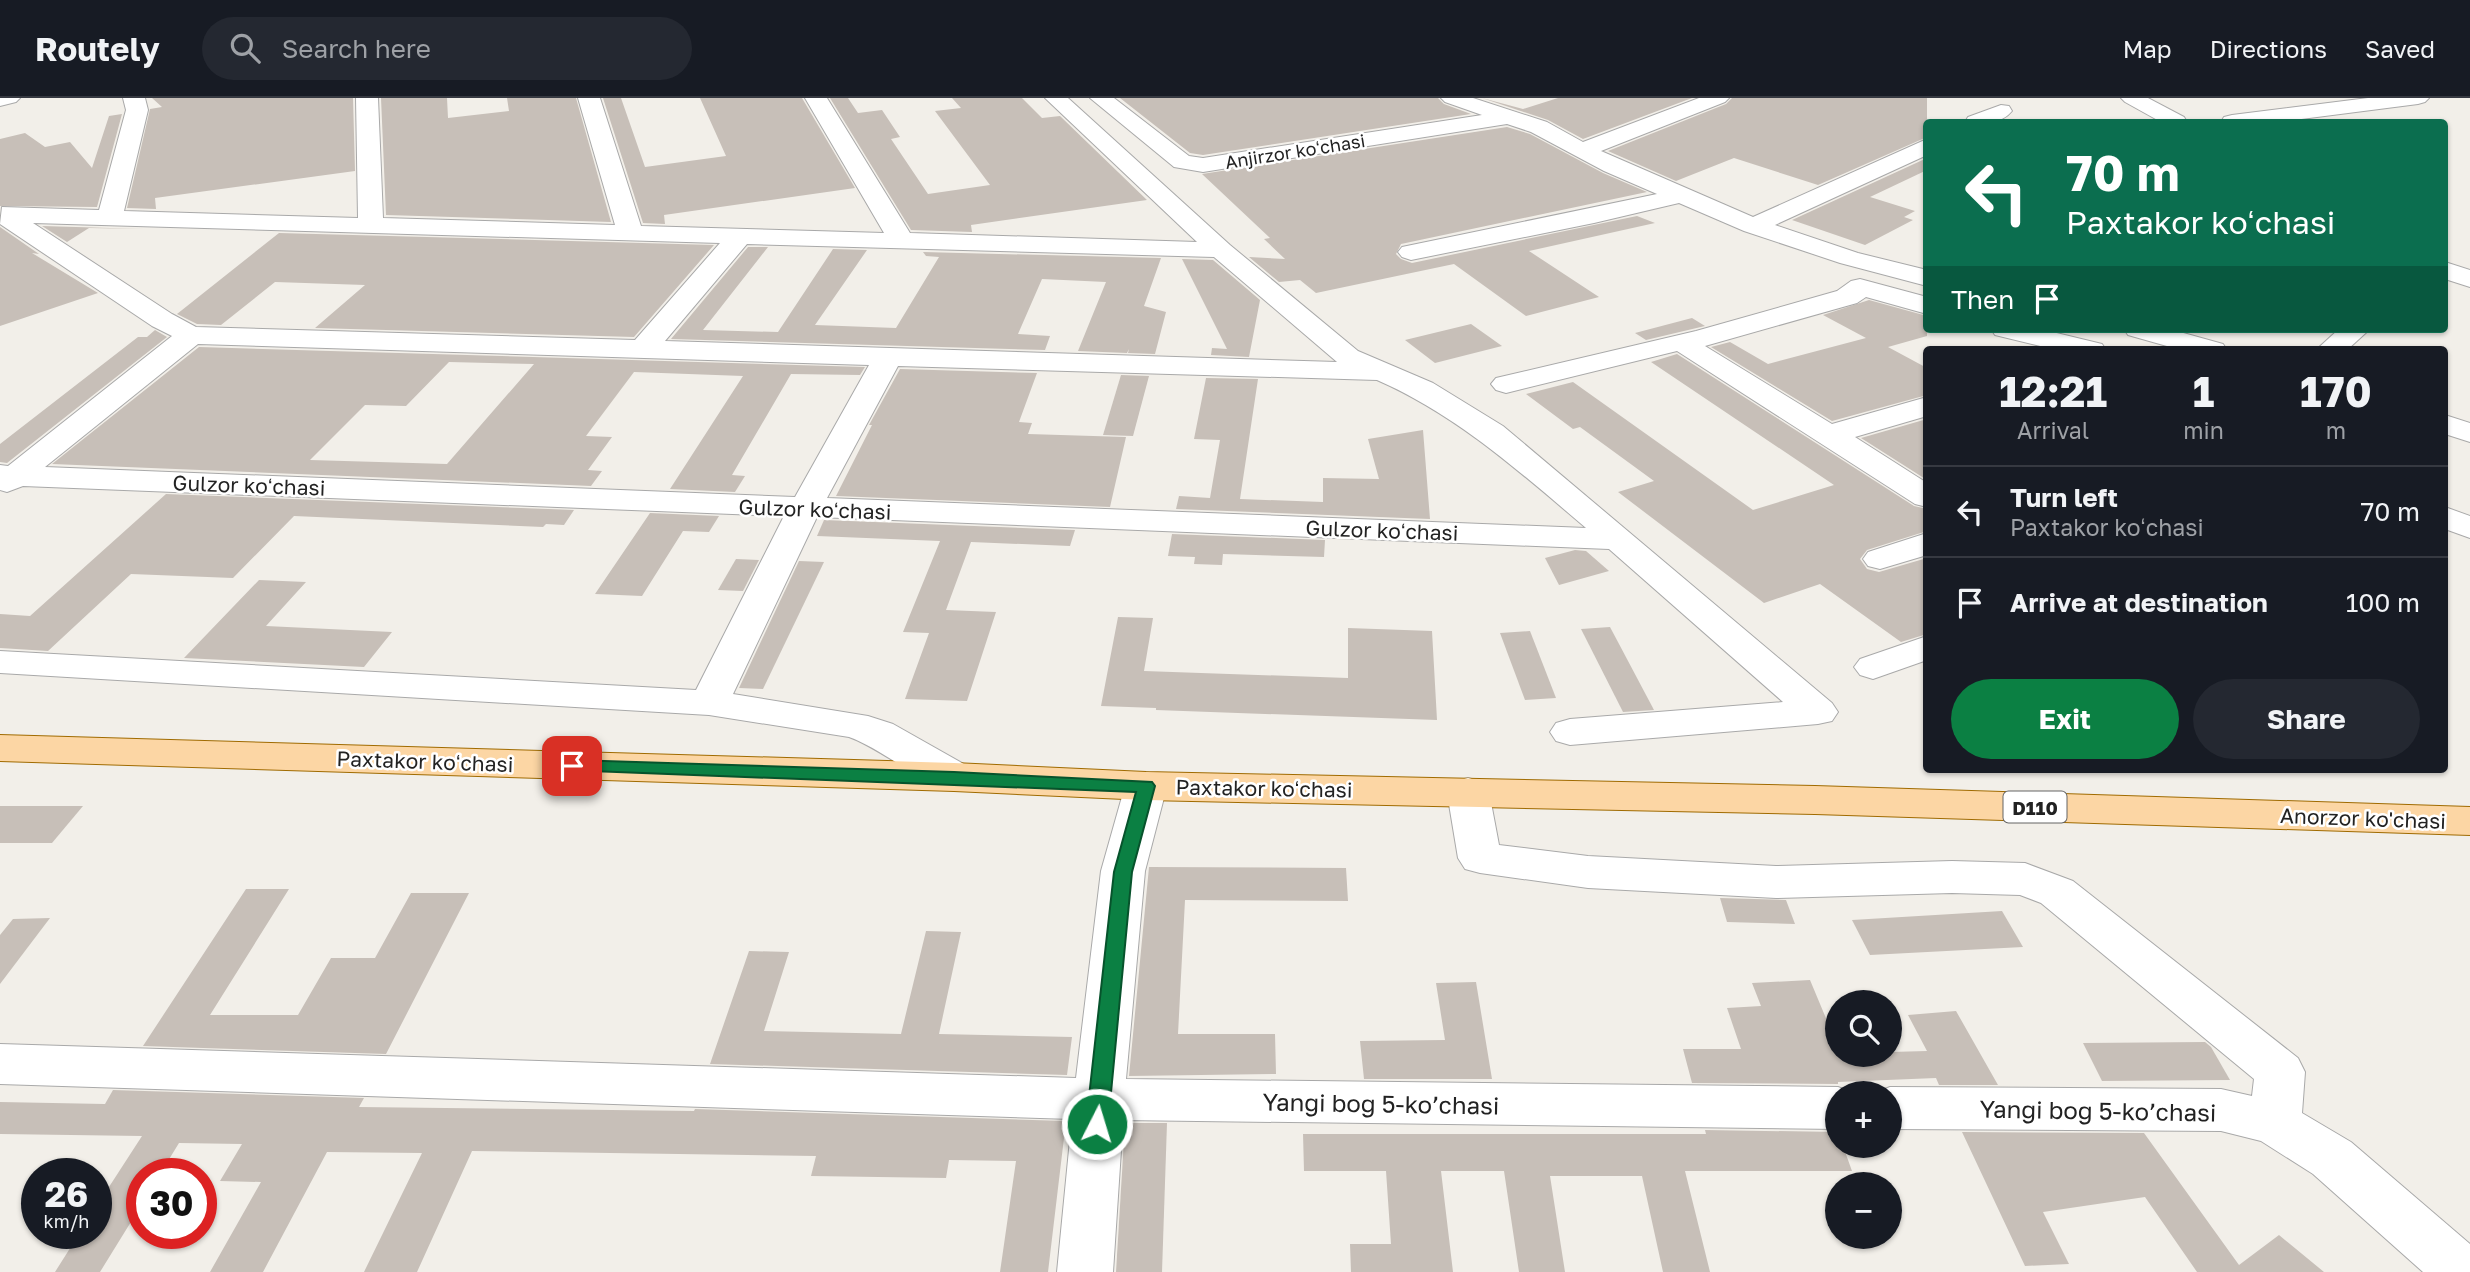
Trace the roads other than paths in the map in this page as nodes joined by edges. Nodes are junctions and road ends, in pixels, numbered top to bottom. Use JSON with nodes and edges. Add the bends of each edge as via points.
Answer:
{"nodes":[{"id":1,"x":9,"y":98,"type":"edge"},
{"id":2,"x":134,"y":98,"type":"edge"},
{"id":3,"x":367,"y":98,"type":"edge"},
{"id":4,"x":589,"y":98,"type":"edge"},
{"id":5,"x":816,"y":98,"type":"edge"},
{"id":6,"x":1099,"y":98,"type":"edge"},
{"id":7,"x":1452,"y":98,"type":"edge"},
{"id":8,"x":1718,"y":98,"type":"edge"},
{"id":9,"x":2132,"y":98,"type":"edge"},
{"id":10,"x":2418,"y":98,"type":"edge"},
{"id":11,"x":0,"y":100,"type":"edge"},
{"id":12,"x":1059,"y":101,"type":"edge"},
{"id":13,"x":2001,"y":111,"type":"dead end"},
{"id":14,"x":1509,"y":117,"type":"junction"},
{"id":15,"x":1983,"y":119,"type":"edge"},
{"id":16,"x":2170,"y":119,"type":"edge"},
{"id":17,"x":2255,"y":119,"type":"edge"},
{"id":18,"x":1923,"y":147,"type":"edge"},
{"id":19,"x":1582,"y":150,"type":"junction"},
{"id":20,"x":3,"y":214,"type":"edge"},
{"id":21,"x":1680,"y":214,"type":"junction"},
{"id":22,"x":110,"y":216,"type":"junction"},
{"id":23,"x":371,"y":224,"type":"junction"},
{"id":24,"x":1753,"y":226,"type":"junction"},
{"id":25,"x":630,"y":232,"type":"junction"},
{"id":26,"x":740,"y":236,"type":"junction"},
{"id":27,"x":901,"y":240,"type":"junction"},
{"id":28,"x":1221,"y":250,"type":"junction"},
{"id":29,"x":1411,"y":252,"type":"dead end"},
{"id":30,"x":2448,"y":271,"type":"edge"},
{"id":31,"x":1923,"y":277,"type":"edge"},
{"id":32,"x":2470,"y":279,"type":"edge"},
{"id":33,"x":1863,"y":288,"type":"junction"},
{"id":34,"x":1923,"y":305,"type":"edge"},
{"id":35,"x":2022,"y":333,"type":"edge"},
{"id":36,"x":2141,"y":333,"type":"edge"},
{"id":37,"x":2152,"y":333,"type":"edge"},
{"id":38,"x":2351,"y":333,"type":"edge"},
{"id":39,"x":191,"y":335,"type":"junction"},
{"id":40,"x":1693,"y":338,"type":"junction"},
{"id":41,"x":2076,"y":346,"type":"edge"},
{"id":42,"x":2118,"y":346,"type":"edge"},
{"id":43,"x":2199,"y":346,"type":"edge"},
{"id":44,"x":2335,"y":346,"type":"edge"},
{"id":45,"x":643,"y":349,"type":"junction"},
{"id":46,"x":888,"y":357,"type":"junction"},
{"id":47,"x":1386,"y":372,"type":"junction"},
{"id":48,"x":1506,"y":384,"type":"dead end"},
{"id":49,"x":1923,"y":407,"type":"edge"},
{"id":50,"x":2448,"y":426,"type":"edge"},
{"id":51,"x":2470,"y":433,"type":"edge"},
{"id":52,"x":1839,"y":441,"type":"junction"},
{"id":53,"x":5,"y":479,"type":"edge"},
{"id":54,"x":1923,"y":494,"type":"edge"},
{"id":55,"x":805,"y":508,"type":"junction"},
{"id":56,"x":2448,"y":518,"type":"edge"},
{"id":57,"x":2470,"y":528,"type":"edge"},
{"id":58,"x":1616,"y":539,"type":"junction"},
{"id":59,"x":1923,"y":544,"type":"edge"},
{"id":60,"x":1880,"y":559,"type":"dead end"},
{"id":61,"x":1923,"y":648,"type":"edge"},
{"id":62,"x":0,"y":662,"type":"edge"},
{"id":63,"x":1873,"y":667,"type":"dead end"},
{"id":64,"x":709,"y":703,"type":"junction"},
{"id":65,"x":1570,"y":732,"type":"dead end"},
{"id":66,"x":0,"y":748,"type":"edge"},
{"id":67,"x":954,"y":777,"type":"junction"},
{"id":68,"x":1146,"y":786,"type":"junction"},
{"id":69,"x":1468,"y":792,"type":"junction"},
{"id":70,"x":2256,"y":814,"type":"joint"},
{"id":71,"x":2470,"y":821,"type":"edge"},
{"id":72,"x":0,"y":1064,"type":"edge"},
{"id":73,"x":1099,"y":1099,"type":"junction"},
{"id":74,"x":1825,"y":1108,"type":"edge"},
{"id":75,"x":1902,"y":1108,"type":"edge"},
{"id":76,"x":2275,"y":1123,"type":"junction"},
{"id":77,"x":1085,"y":1272,"type":"edge"},
{"id":78,"x":2463,"y":1272,"type":"edge"}],
"edges":[{"from":1,"to":11,"type":"street"},
{"from":2,"to":22,"type":"street","via":[[136,110]]},
{"from":3,"to":23,"type":"street"},
{"from":4,"to":25,"type":"street"},
{"from":5,"to":27,"type":"street"},
{"from":6,"to":12,"type":"street","name":"Anjirzor koʻchasi"},
{"from":6,"to":14,"type":"street","name":"Anjirzor koʻchasi","via":[[1182,162],[1203,165]]},
{"from":7,"to":14,"type":"street","name":"Anjirzor koʻchasi"},
{"from":8,"to":19,"type":"street"},
{"from":9,"to":16,"type":"street"},
{"from":10,"to":17,"type":"street"},
{"from":12,"to":28,"type":"street"},
{"from":13,"to":15,"type":"street"},
{"from":14,"to":19,"type":"street","name":"Anjirzor koʻchasi"},
{"from":18,"to":24,"type":"street"},
{"from":19,"to":21,"type":"street","name":"Anjirzor koʻchasi"},
{"from":20,"to":22,"type":"street"},
{"from":20,"to":39,"type":"street"},
{"from":21,"to":24,"type":"street","name":"Anjirzor koʻchasi"},
{"from":21,"to":29,"type":"street","via":[[1638,207]]},
{"from":21,"to":33,"type":"street","via":[[1818,274]]},
{"from":22,"to":23,"type":"street"},
{"from":23,"to":25,"type":"street"},
{"from":24,"to":31,"type":"street","name":"Anjirzor koʻchasi"},
{"from":25,"to":26,"type":"street"},
{"from":26,"to":27,"type":"street"},
{"from":26,"to":45,"type":"street"},
{"from":27,"to":28,"type":"street"},
{"from":28,"to":47,"type":"street","via":[[1348,357]]},
{"from":30,"to":32,"type":"street"},
{"from":33,"to":34,"type":"street"},
{"from":33,"to":40,"type":"street","via":[[1847,297]]},
{"from":35,"to":41,"type":"street"},
{"from":36,"to":42,"type":"street"},
{"from":37,"to":43,"type":"street"},
{"from":38,"to":44,"type":"street"},
{"from":39,"to":45,"type":"street"},
{"from":39,"to":53,"type":"street"},
{"from":40,"to":48,"type":"street"},
{"from":40,"to":52,"type":"street","via":[[1690,349]]},
{"from":45,"to":46,"type":"street"},
{"from":46,"to":47,"type":"street"},
{"from":46,"to":55,"type":"street"},
{"from":47,"to":58,"type":"street","via":[[1492,433]]},
{"from":49,"to":52,"type":"street","via":[[1840,431]]},
{"from":50,"to":51,"type":"street"},
{"from":52,"to":54,"type":"street"},
{"from":53,"to":55,"type":"street","name":"Gulzor koʻchasi"},
{"from":55,"to":58,"type":"street","name":"Gulzor koʻchasi"},
{"from":55,"to":64,"type":"street"},
{"from":56,"to":57,"type":"street"},
{"from":58,"to":65,"type":"street","via":[[1818,712]]},
{"from":59,"to":60,"type":"street"},
{"from":61,"to":63,"type":"street"},
{"from":62,"to":64,"type":"street"},
{"from":64,"to":67,"type":"street","via":[[854,725],[879,733]]},
{"from":66,"to":67,"type":"main road","name":"Paxtakor koʻchasi","number":"D110"},
{"from":67,"to":68,"type":"main road","name":"Paxtakor koʻchasi","number":"D110"},
{"from":68,"to":69,"type":"main road","name":"Paxtakor koʻchasi","number":"D110"},
{"from":68,"to":73,"type":"street","via":[[1123,872]]},
{"from":69,"to":70,"type":"main road","name":"Paxtakor koʻchasi","number":"D110"},
{"from":69,"to":76,"type":"street","via":[[1480,858],[1588,872],[1776,882],[2025,879],[2057,892],[2280,1072]]},
{"from":70,"to":71,"type":"main road","name":"Anorzor ko'chasi","number":"D110"},
{"from":72,"to":73,"type":"street","name":"Yangi bog 5-koʼchasi"},
{"from":73,"to":74,"type":"street","name":"Yangi bog 5-koʼchasi"},
{"from":73,"to":77,"type":"street"},
{"from":75,"to":76,"type":"street","name":"Yangi bog 5-koʼchasi","via":[[2221,1110]]},
{"from":76,"to":78,"type":"street","name":"Yangi bog 5-koʼchasi","via":[[2332,1158]]}]}
